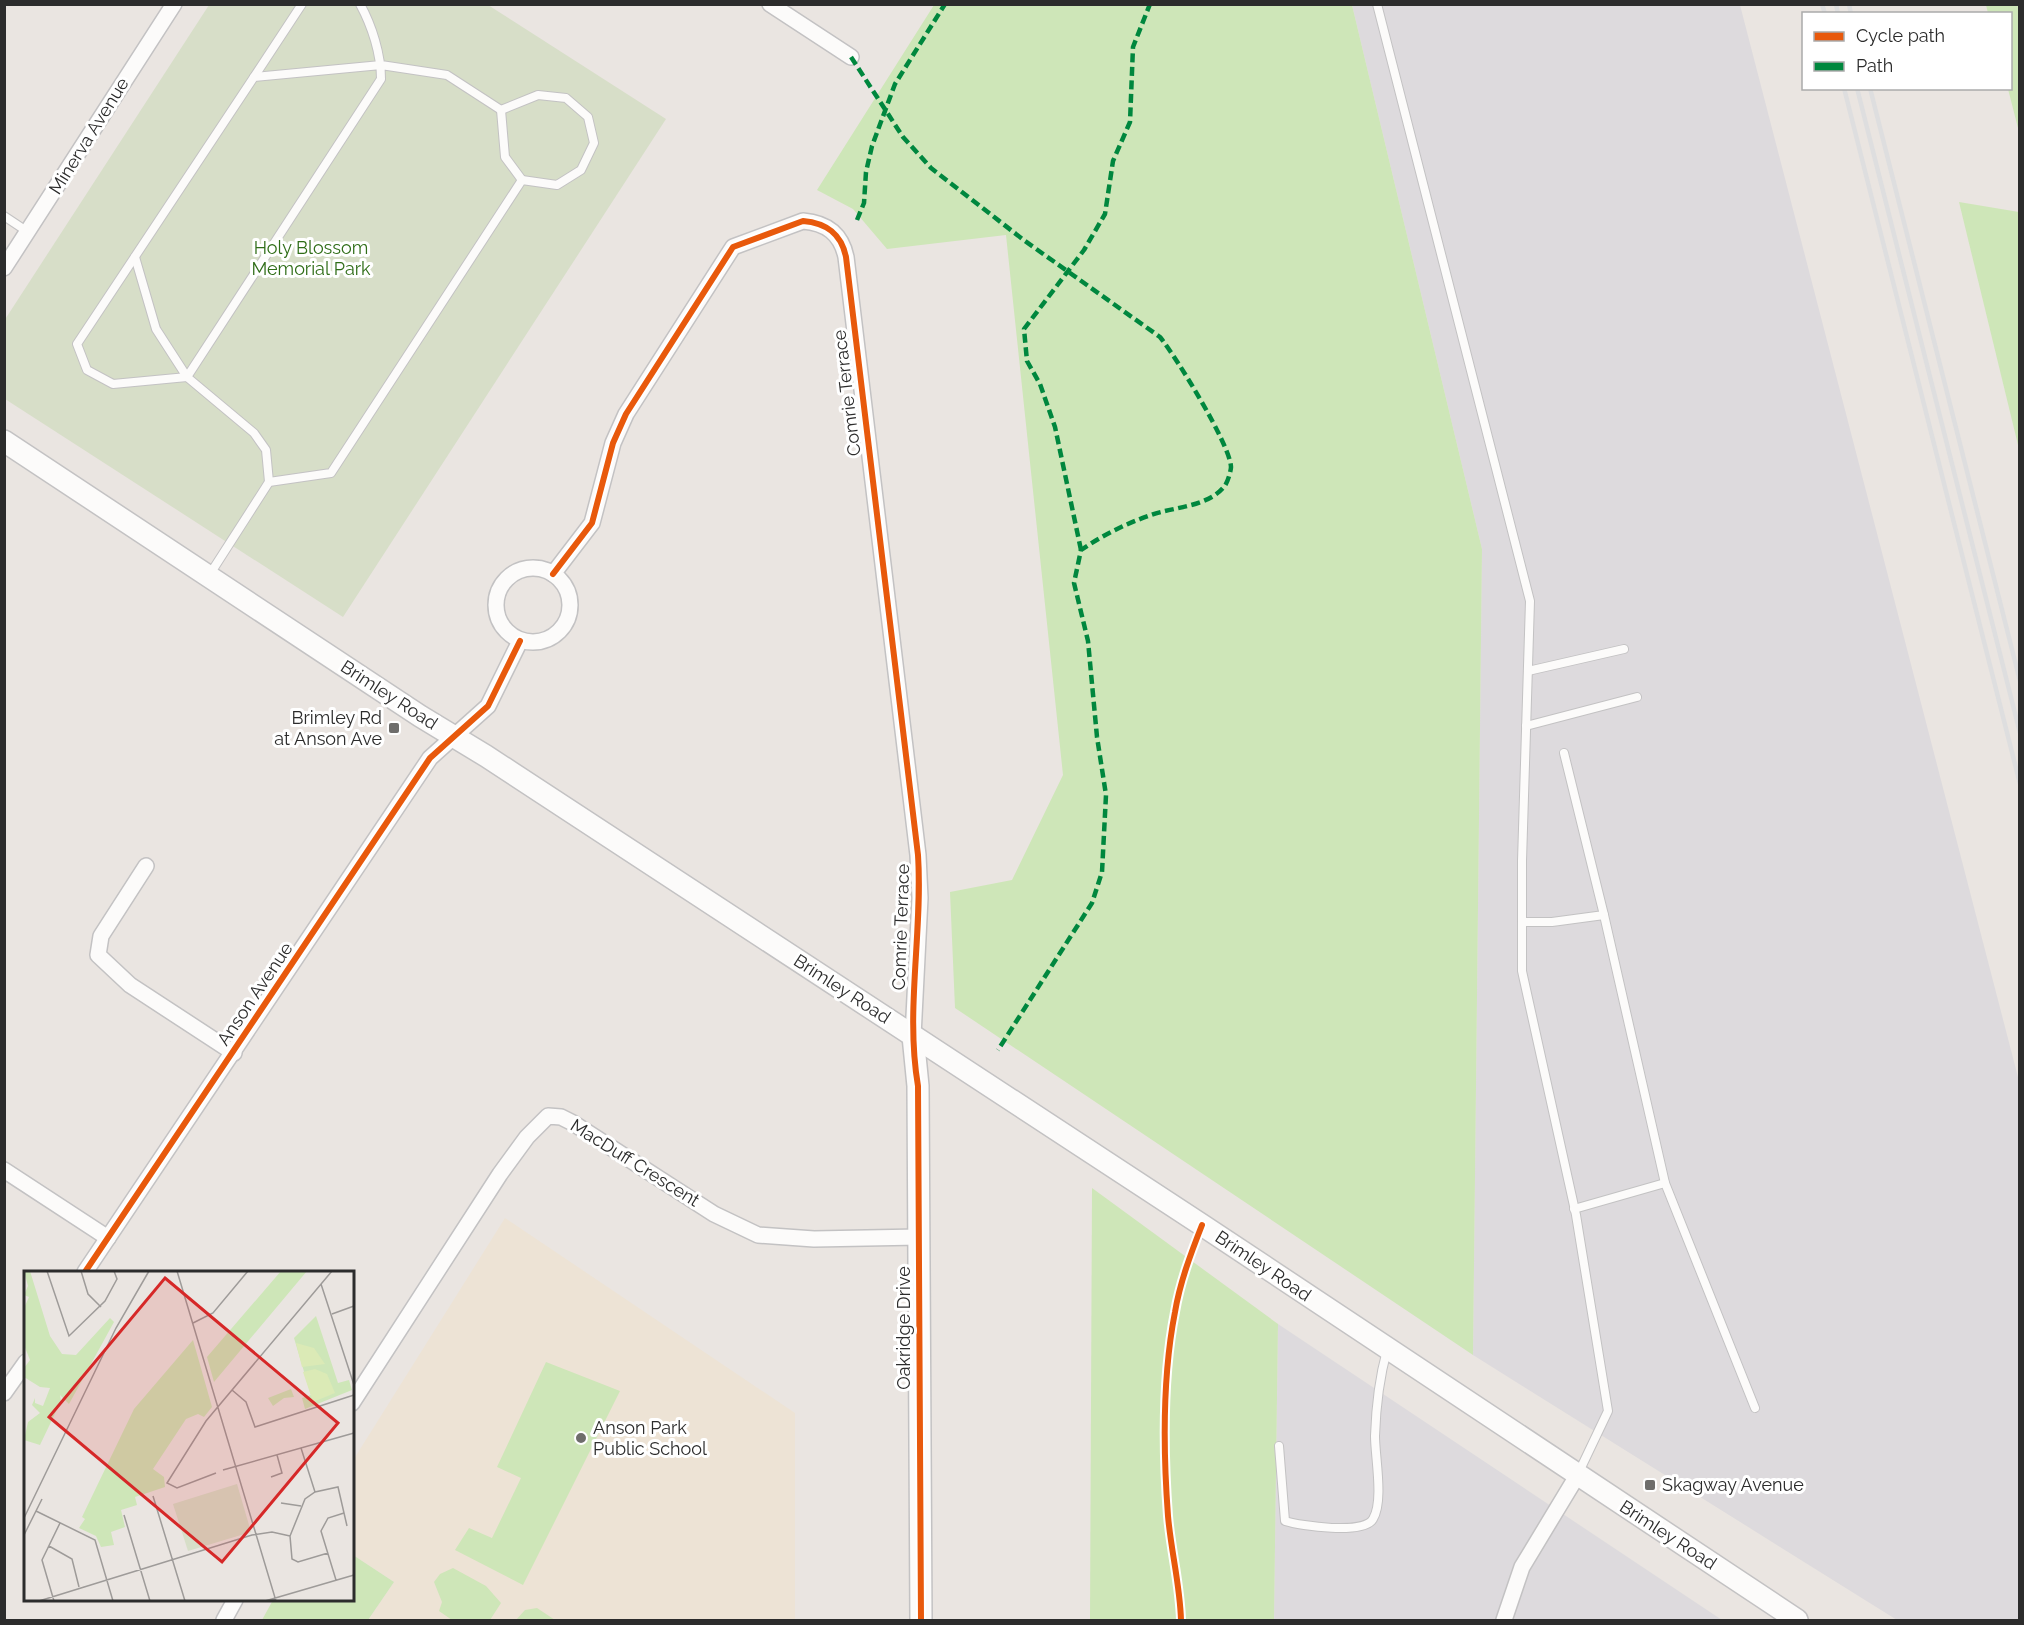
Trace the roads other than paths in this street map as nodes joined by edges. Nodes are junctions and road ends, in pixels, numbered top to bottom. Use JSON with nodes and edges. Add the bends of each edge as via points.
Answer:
{"nodes":[{"id":1,"x":174,"y":4,"type":"edge"},
{"id":2,"x":302,"y":4,"type":"edge"},
{"id":3,"x":360,"y":4,"type":"edge"},
{"id":4,"x":770,"y":4,"type":"edge"},
{"id":5,"x":1377,"y":4,"type":"edge"},
{"id":6,"x":851,"y":57,"type":"dead end"},
{"id":7,"x":381,"y":65,"type":"junction"},
{"id":8,"x":254,"y":77,"type":"junction"},
{"id":9,"x":501,"y":110,"type":"junction"},
{"id":10,"x":522,"y":180,"type":"junction"},
{"id":11,"x":4,"y":216,"type":"edge"},
{"id":12,"x":28,"y":232,"type":"junction"},
{"id":13,"x":135,"y":257,"type":"junction"},
{"id":14,"x":4,"y":268,"type":"edge"},
{"id":15,"x":187,"y":377,"type":"junction"},
{"id":16,"x":4,"y":441,"type":"edge"},
{"id":17,"x":269,"y":482,"type":"junction"},
{"id":18,"x":554,"y":574,"type":"junction"},
{"id":19,"x":209,"y":576,"type":"junction"},
{"id":20,"x":520,"y":640,"type":"junction"},
{"id":21,"x":1624,"y":649,"type":"dead end"},
{"id":22,"x":1528,"y":671,"type":"junction"},
{"id":23,"x":1637,"y":697,"type":"dead end"},
{"id":24,"x":1526,"y":726,"type":"junction"},
{"id":25,"x":455,"y":737,"type":"junction"},
{"id":26,"x":1564,"y":753,"type":"dead end"},
{"id":27,"x":146,"y":866,"type":"dead end"},
{"id":28,"x":1604,"y":915,"type":"junction"},
{"id":29,"x":1522,"y":921,"type":"junction"},
{"id":30,"x":913,"y":1036,"type":"junction"},
{"id":31,"x":234,"y":1053,"type":"junction"},
{"id":32,"x":4,"y":1170,"type":"edge"},
{"id":33,"x":1665,"y":1183,"type":"junction"},
{"id":34,"x":1574,"y":1209,"type":"junction"},
{"id":35,"x":919,"y":1237,"type":"junction"},
{"id":36,"x":108,"y":1238,"type":"junction"},
{"id":37,"x":86,"y":1271,"type":"edge"},
{"id":38,"x":1388,"y":1349,"type":"junction"},
{"id":39,"x":24,"y":1365,"type":"edge"},
{"id":40,"x":4,"y":1394,"type":"edge"},
{"id":41,"x":354,"y":1400,"type":"edge"},
{"id":42,"x":1755,"y":1408,"type":"dead end"},
{"id":43,"x":1279,"y":1446,"type":"dead end"},
{"id":44,"x":1577,"y":1476,"type":"junction"},
{"id":45,"x":234,"y":1601,"type":"edge"},
{"id":46,"x":224,"y":1620,"type":"edge"},
{"id":47,"x":921,"y":1620,"type":"edge"},
{"id":48,"x":1504,"y":1620,"type":"edge"},
{"id":49,"x":1797,"y":1620,"type":"edge"}],
"edges":[{"from":1,"to":12,"type":"street","name":"Minerva Avenue"},
{"from":2,"to":8,"type":"lane"},
{"from":3,"to":7,"type":"lane"},
{"from":4,"to":6,"type":"street"},
{"from":5,"to":22,"type":"lane","via":[[1530,601]]},
{"from":7,"to":8,"type":"lane"},
{"from":7,"to":9,"type":"lane","via":[[447,75]]},
{"from":7,"to":15,"type":"lane","via":[[381,79]]},
{"from":8,"to":13,"type":"lane"},
{"from":9,"to":10,"type":"lane","via":[[505,158]]},
{"from":9,"to":10,"type":"lane","via":[[538,95],[566,98],[588,117],[594,143],[581,170],[557,185]]},
{"from":10,"to":17,"type":"lane","via":[[331,473]]},
{"from":11,"to":12,"type":"lane"},
{"from":12,"to":14,"type":"street","name":"Minerva Avenue"},
{"from":13,"to":15,"type":"lane","via":[[156,329]]},
{"from":13,"to":15,"type":"lane","via":[[77,344],[87,370],[113,384]]},
{"from":15,"to":17,"type":"lane","via":[[254,433],[266,450]]},
{"from":16,"to":19,"type":"main road","name":"Brimley Road"},
{"from":17,"to":19,"type":"lane"},
{"from":18,"to":20,"type":"street","via":[[569,595],[566,622],[547,640]]},
{"from":18,"to":20,"type":"street","via":[[540,568],[520,571],[503,583],[495,609],[508,634]]},
{"from":18,"to":30,"type":"street","name":"Comrie Terrace","via":[[592,523],[613,442],[626,414],[733,247],[803,221],[829,228],[841,241],[846,257],[918,855],[920,898]]},
{"from":19,"to":25,"type":"main road","name":"Brimley Road"},
{"from":20,"to":25,"type":"street","via":[[488,706]]},
{"from":21,"to":22,"type":"lane"},
{"from":22,"to":24,"type":"lane"},
{"from":23,"to":24,"type":"lane"},
{"from":24,"to":29,"type":"lane"},
{"from":25,"to":30,"type":"main road","name":"Brimley Road"},
{"from":25,"to":31,"type":"street","name":"Anson Avenue","via":[[430,758]]},
{"from":26,"to":28,"type":"lane"},
{"from":27,"to":31,"type":"street","via":[[101,936],[98,955],[130,985]]},
{"from":28,"to":29,"type":"lane","via":[[1552,922]]},
{"from":28,"to":33,"type":"lane"},
{"from":29,"to":34,"type":"lane","via":[[1522,971]]},
{"from":30,"to":35,"type":"main road","name":"Oakridge Drive","via":[[918,1086]]},
{"from":30,"to":38,"type":"main road","name":"Brimley Road"},
{"from":31,"to":36,"type":"street","name":"Anson Avenue"},
{"from":32,"to":36,"type":"street"},
{"from":33,"to":34,"type":"lane"},
{"from":33,"to":42,"type":"lane"},
{"from":34,"to":44,"type":"lane","via":[[1608,1411]]},
{"from":35,"to":41,"type":"street","name":"MacDuff Crescent","via":[[814,1239],[758,1235],[714,1214],[573,1123],[548,1116],[500,1174]]},
{"from":35,"to":47,"type":"main road","name":"Oakridge Drive"},
{"from":36,"to":37,"type":"street","name":"Anson Avenue"},
{"from":38,"to":43,"type":"lane","via":[[1378,1393],[1377,1503],[1368,1524],[1354,1528],[1285,1521]]},
{"from":38,"to":44,"type":"main road","name":"Brimley Road"},
{"from":39,"to":40,"type":"street"},
{"from":44,"to":48,"type":"street","via":[[1522,1567]]},
{"from":44,"to":49,"type":"main road","name":"Brimley Road"},
{"from":45,"to":46,"type":"street"}]}
